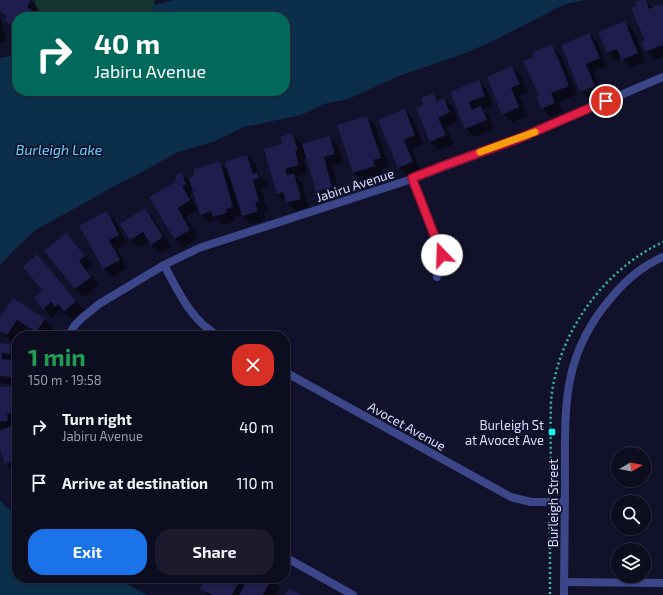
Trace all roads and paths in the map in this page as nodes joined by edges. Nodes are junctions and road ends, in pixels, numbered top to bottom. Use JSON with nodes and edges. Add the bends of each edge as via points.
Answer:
{"nodes":[{"id":1,"x":663,"y":77,"type":"edge"},
{"id":2,"x":412,"y":178,"type":"junction"},
{"id":3,"x":663,"y":257,"type":"edge"},
{"id":4,"x":164,"y":265,"type":"junction"},
{"id":5,"x":437,"y":277,"type":"dead end"},
{"id":6,"x":71,"y":331,"type":"edge"},
{"id":7,"x":213,"y":331,"type":"edge"},
{"id":8,"x":290,"y":375,"type":"edge"},
{"id":9,"x":565,"y":502,"type":"junction"},
{"id":10,"x":549,"y":522,"type":"dead end"},
{"id":11,"x":290,"y":560,"type":"edge"},
{"id":12,"x":564,"y":582,"type":"junction"},
{"id":13,"x":663,"y":583,"type":"edge"},
{"id":14,"x":353,"y":595,"type":"edge"},
{"id":15,"x":550,"y":595,"type":"edge"},
{"id":16,"x":564,"y":595,"type":"edge"}],
"edges":[{"from":1,"to":2,"type":"street","name":"Jabiru Avenue","via":[[520,138]]},
{"from":2,"to":4,"type":"street","name":"Jabiru Avenue","via":[[199,248]]},
{"from":2,"to":5,"type":"street","via":[[442,255]]},
{"from":3,"to":9,"type":"street","name":"Burleigh Street","via":[[638,271],[620,287],[586,332],[577,354],[570,375],[566,406]]},
{"from":4,"to":6,"type":"street","name":"Jabiru Avenue","via":[[99,304]]},
{"from":4,"to":7,"type":"street","via":[[197,319]]},
{"from":8,"to":9,"type":"street","name":"Avocet Avenue","via":[[511,497],[531,502]]},
{"from":9,"to":12,"type":"street","name":"Burleigh Street"},
{"from":10,"to":15,"type":"path"},
{"from":11,"to":14,"type":"street"},
{"from":12,"to":13,"type":"street"},
{"from":12,"to":16,"type":"street","name":"Burleigh Street"}]}
